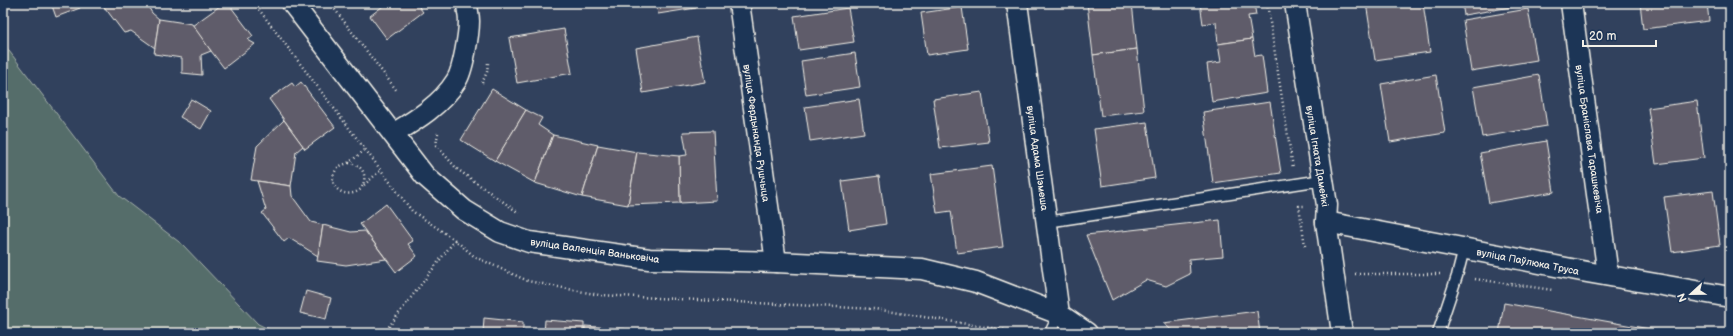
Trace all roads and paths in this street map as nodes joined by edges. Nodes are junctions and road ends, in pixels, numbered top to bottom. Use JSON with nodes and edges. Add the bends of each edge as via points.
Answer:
{"nodes":[{"id":1,"x":292,"y":3,"type":"edge"},
{"id":2,"x":330,"y":3,"type":"edge"},
{"id":3,"x":467,"y":3,"type":"edge"},
{"id":4,"x":739,"y":3,"type":"edge"},
{"id":5,"x":1017,"y":3,"type":"edge"},
{"id":6,"x":1267,"y":3,"type":"edge"},
{"id":7,"x":1295,"y":3,"type":"edge"},
{"id":8,"x":1571,"y":3,"type":"edge"},
{"id":9,"x":489,"y":57,"type":"dead end"},
{"id":10,"x":481,"y":86,"type":"dead end"},
{"id":11,"x":398,"y":91,"type":"dead end"},
{"id":12,"x":442,"y":128,"type":"dead end"},
{"id":13,"x":393,"y":134,"type":"junction"},
{"id":14,"x":366,"y":149,"type":"dead end"},
{"id":15,"x":349,"y":162,"type":"junction"},
{"id":16,"x":382,"y":170,"type":"dead end"},
{"id":17,"x":1322,"y":180,"type":"junction"},
{"id":18,"x":364,"y":184,"type":"junction"},
{"id":19,"x":1295,"y":184,"type":"junction"},
{"id":20,"x":1298,"y":206,"type":"dead end"},
{"id":21,"x":520,"y":214,"type":"dead end"},
{"id":22,"x":1047,"y":222,"type":"junction"},
{"id":23,"x":1326,"y":222,"type":"junction"},
{"id":24,"x":456,"y":240,"type":"dead end"},
{"id":25,"x":1464,"y":249,"type":"junction"},
{"id":26,"x":776,"y":262,"type":"junction"},
{"id":27,"x":1350,"y":274,"type":"dead end"},
{"id":28,"x":1608,"y":275,"type":"junction"},
{"id":29,"x":1457,"y":276,"type":"junction"},
{"id":30,"x":1558,"y":291,"type":"dead end"},
{"id":31,"x":1730,"y":297,"type":"edge"},
{"id":32,"x":1059,"y":314,"type":"junction"},
{"id":33,"x":384,"y":333,"type":"edge"},
{"id":34,"x":1050,"y":333,"type":"edge"},
{"id":35,"x":1087,"y":333,"type":"edge"},
{"id":36,"x":1342,"y":333,"type":"edge"},
{"id":37,"x":1438,"y":333,"type":"edge"}],
"edges":[{"from":1,"to":13,"type":"street","name":"вуліца Валенція Ваньковіча"},
{"from":2,"to":11,"type":"path"},
{"from":3,"to":13,"type":"street","via":[[469,22],[457,80],[446,95],[419,118]]},
{"from":4,"to":26,"type":"street","name":"вуліца Фердынанда Рушчыца"},
{"from":5,"to":22,"type":"street","name":"вуліца Адама Шэмеша"},
{"from":6,"to":19,"type":"path"},
{"from":7,"to":17,"type":"street","name":"вуліца Ігната Дамейкі"},
{"from":8,"to":28,"type":"street","name":"вуліца Браніслава Тарашкевіча"},
{"from":9,"to":10,"type":"path","via":[[487,72]]},
{"from":12,"to":21,"type":"path","via":[[436,134],[436,145],[457,169]]},
{"from":13,"to":26,"type":"street","name":"вуліца Валенція Ваньковіча","via":[[425,176],[464,210],[500,232],[529,242],[648,259]]},
{"from":14,"to":15,"type":"path"},
{"from":15,"to":18,"type":"path","via":[[362,169]]},
{"from":15,"to":18,"type":"path","via":[[336,169],[333,178],[337,188],[341,192],[351,194],[361,189]]},
{"from":16,"to":18,"type":"path"},
{"from":17,"to":19,"type":"lane"},
{"from":17,"to":23,"type":"street","name":"вуліца Ігната Дамейкі","via":[[1327,205]]},
{"from":19,"to":20,"type":"path"},
{"from":19,"to":22,"type":"lane"},
{"from":22,"to":32,"type":"street","name":"вуліца Адама Шэмеша"},
{"from":23,"to":25,"type":"street","name":"вуліца Паўлюка Труса"},
{"from":23,"to":36,"type":"street","name":"вуліца Ігната Дамейкі"},
{"from":24,"to":33,"type":"path"},
{"from":25,"to":28,"type":"street","name":"вуліца Паўлюка Труса"},
{"from":25,"to":29,"type":"lane"},
{"from":26,"to":32,"type":"street","name":"вуліца Валенція Ваньковіча","via":[[922,269],[976,282]]},
{"from":27,"to":29,"type":"path"},
{"from":28,"to":31,"type":"street","name":"вуліца Паўлюка Труса"},
{"from":29,"to":30,"type":"path"},
{"from":29,"to":37,"type":"lane"},
{"from":32,"to":34,"type":"lane"},
{"from":32,"to":35,"type":"street","name":"вуліца Валенція Ваньковіча"}]}
